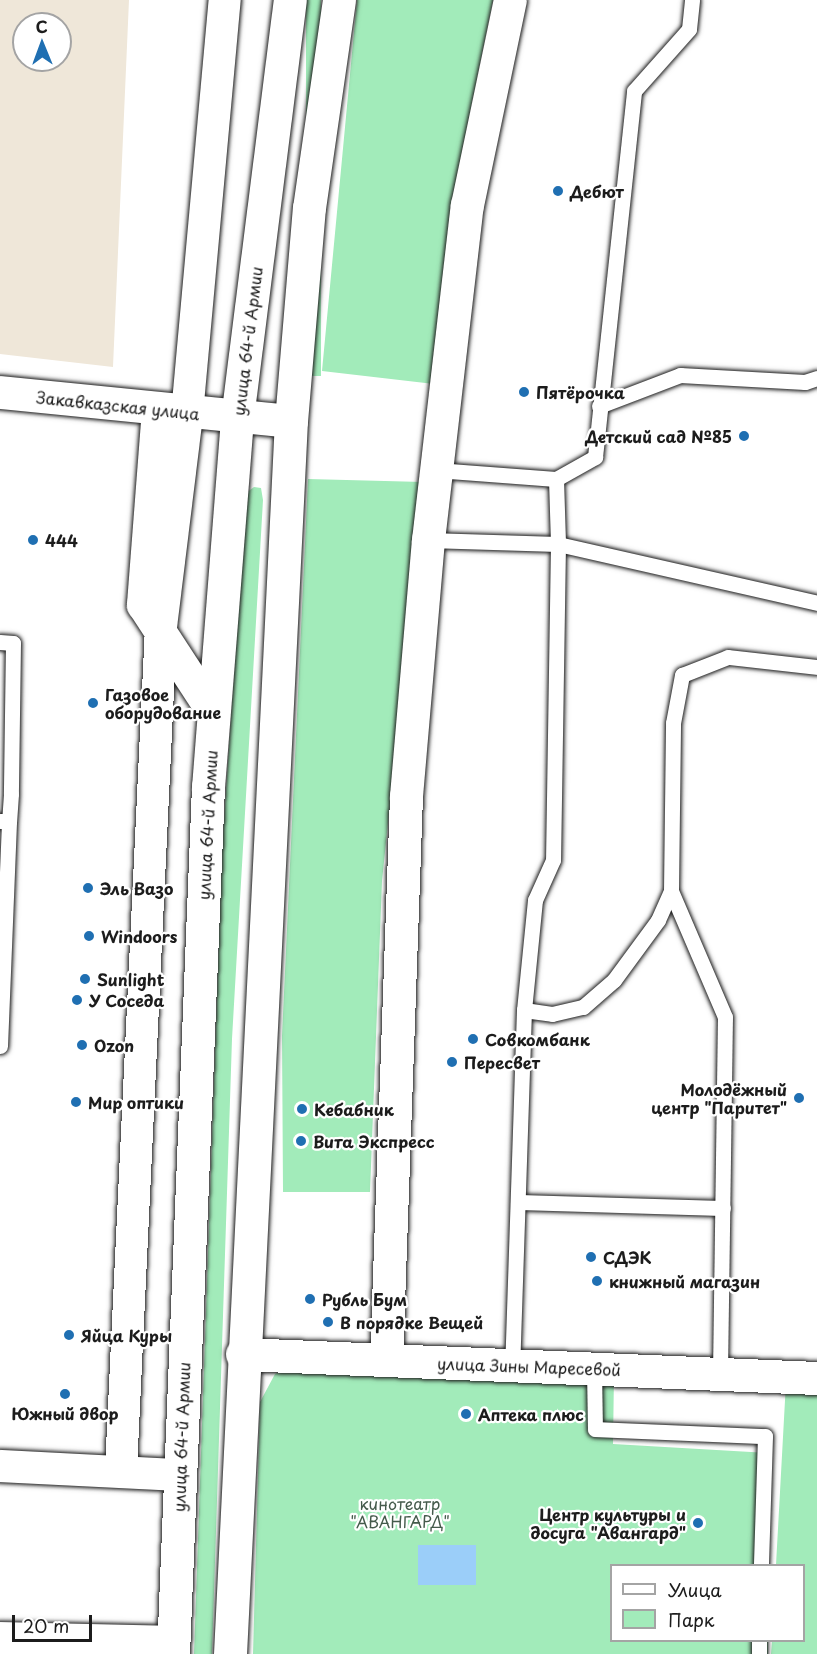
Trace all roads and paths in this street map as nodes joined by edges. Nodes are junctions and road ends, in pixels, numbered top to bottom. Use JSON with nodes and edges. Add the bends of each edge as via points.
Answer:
{"nodes":[{"id":1,"x":225,"y":0,"type":"edge"},
{"id":2,"x":290,"y":0,"type":"edge"},
{"id":3,"x":339,"y":0,"type":"edge"},
{"id":4,"x":510,"y":0,"type":"edge"},
{"id":5,"x":692,"y":0,"type":"edge"},
{"id":6,"x":817,"y":378,"type":"edge"},
{"id":7,"x":0,"y":392,"type":"edge"},
{"id":8,"x":599,"y":406,"type":"junction"},
{"id":9,"x":173,"y":411,"type":"junction"},
{"id":10,"x":237,"y":418,"type":"junction"},
{"id":11,"x":291,"y":422,"type":"junction"},
{"id":12,"x":436,"y":470,"type":"junction"},
{"id":13,"x":556,"y":479,"type":"junction"},
{"id":14,"x":428,"y":540,"type":"junction"},
{"id":15,"x":558,"y":544,"type":"junction"},
{"id":16,"x":817,"y":603,"type":"edge"},
{"id":17,"x":161,"y":627,"type":"junction"},
{"id":18,"x":0,"y":642,"type":"edge"},
{"id":19,"x":817,"y":667,"type":"edge"},
{"id":20,"x":214,"y":714,"type":"junction"},
{"id":21,"x":4,"y":821,"type":"edge"},
{"id":22,"x":671,"y":891,"type":"junction"},
{"id":23,"x":524,"y":1010,"type":"junction"},
{"id":24,"x":0,"y":1046,"type":"edge"},
{"id":25,"x":518,"y":1202,"type":"junction"},
{"id":26,"x":723,"y":1208,"type":"junction"},
{"id":27,"x":242,"y":1354,"type":"junction"},
{"id":28,"x":386,"y":1360,"type":"junction"},
{"id":29,"x":512,"y":1365,"type":"junction"},
{"id":30,"x":594,"y":1368,"type":"junction"},
{"id":31,"x":720,"y":1373,"type":"junction"},
{"id":32,"x":817,"y":1378,"type":"edge"},
{"id":33,"x":0,"y":1466,"type":"edge"},
{"id":34,"x":121,"y":1469,"type":"junction"},
{"id":35,"x":179,"y":1475,"type":"junction"},
{"id":36,"x":761,"y":1564,"type":"edge"},
{"id":37,"x":17,"y":1644,"type":"edge"},
{"id":38,"x":173,"y":1648,"type":"edge"},
{"id":39,"x":230,"y":1654,"type":"edge"}],
"edges":[{"from":1,"to":9,"type":"street"},
{"from":2,"to":10,"type":"main road","name":"улица 64-й Армии"},
{"from":3,"to":11,"type":"main road","via":[[309,208]]},
{"from":4,"to":12,"type":"main road","via":[[467,205]]},
{"from":5,"to":8,"type":"lane","via":[[689,29],[634,91]]},
{"from":6,"to":8,"type":"lane","via":[[805,382],[680,375]]},
{"from":7,"to":9,"type":"main road","name":"Закавказская улица"},
{"from":8,"to":13,"type":"lane","via":[[595,457]]},
{"from":9,"to":10,"type":"main road","name":"Закавказская улица"},
{"from":9,"to":17,"type":"street"},
{"from":10,"to":11,"type":"main road","name":"Закавказская улица"},
{"from":10,"to":20,"type":"main road","name":"улица 64-й Армии"},
{"from":11,"to":27,"type":"main road"},
{"from":12,"to":13,"type":"lane"},
{"from":12,"to":14,"type":"main road"},
{"from":13,"to":15,"type":"lane"},
{"from":14,"to":15,"type":"lane"},
{"from":14,"to":28,"type":"main road","via":[[406,796]]},
{"from":15,"to":16,"type":"lane"},
{"from":15,"to":23,"type":"lane","via":[[553,860],[535,900]]},
{"from":17,"to":20,"type":"street"},
{"from":17,"to":34,"type":"street"},
{"from":18,"to":21,"type":"lane","via":[[14,643]]},
{"from":19,"to":22,"type":"lane","via":[[728,657],[682,675],[673,723]]},
{"from":20,"to":35,"type":"main road","name":"улица 64-й Армии"},
{"from":21,"to":24,"type":"lane"},
{"from":22,"to":23,"type":"lane","via":[[658,920],[614,980],[584,1007],[552,1014]]},
{"from":22,"to":26,"type":"lane","via":[[725,1017]]},
{"from":23,"to":25,"type":"lane"},
{"from":25,"to":26,"type":"lane"},
{"from":25,"to":29,"type":"lane"},
{"from":26,"to":31,"type":"lane"},
{"from":27,"to":28,"type":"main road","name":"улица Зины Маресевой"},
{"from":27,"to":39,"type":"main road"},
{"from":28,"to":29,"type":"main road","name":"улица Зины Маресевой"},
{"from":29,"to":30,"type":"main road","name":"улица Зины Маресевой"},
{"from":30,"to":31,"type":"main road","name":"улица Зины Маресевой"},
{"from":30,"to":36,"type":"lane","via":[[595,1429],[765,1436]]},
{"from":31,"to":32,"type":"main road","name":"улица Зины Маресевой"},
{"from":33,"to":34,"type":"street"},
{"from":34,"to":35,"type":"street"},
{"from":35,"to":38,"type":"main road","name":"улица 64-й Армии"},
{"from":37,"to":38,"type":"street"}]}
